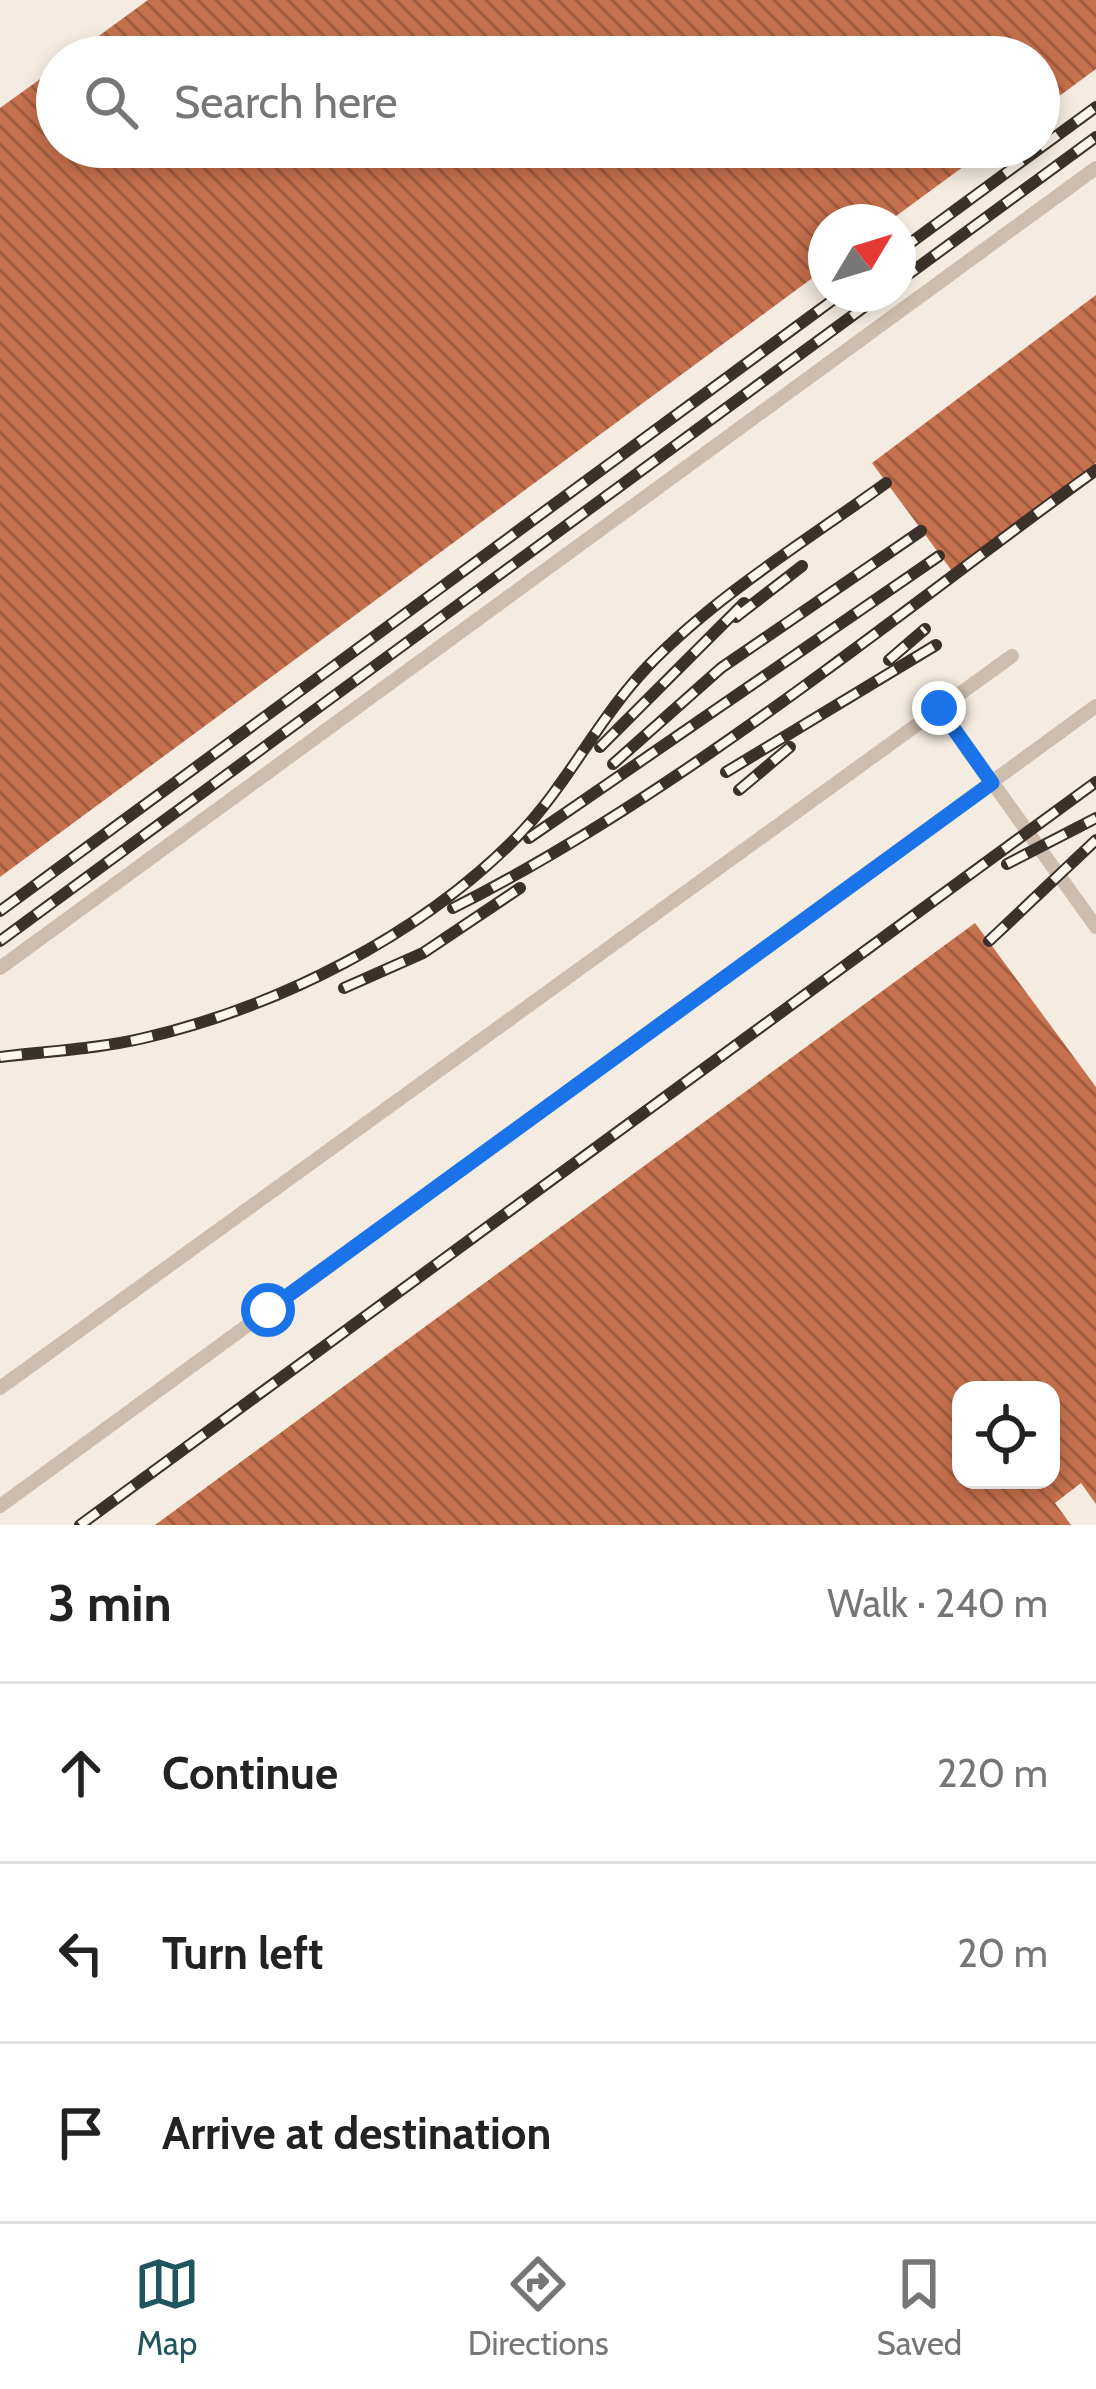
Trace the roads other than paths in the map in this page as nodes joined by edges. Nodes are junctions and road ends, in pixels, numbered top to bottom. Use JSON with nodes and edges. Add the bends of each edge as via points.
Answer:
{"nodes":[{"id":1,"x":1096,"y":168,"type":"edge"},
{"id":2,"x":1012,"y":656,"type":"dead end"},
{"id":3,"x":1096,"y":706,"type":"edge"},
{"id":4,"x":939,"y":708,"type":"junction"},
{"id":5,"x":992,"y":783,"type":"junction"},
{"id":6,"x":1096,"y":927,"type":"edge"},
{"id":7,"x":0,"y":968,"type":"edge"},
{"id":8,"x":0,"y":1388,"type":"edge"},
{"id":9,"x":0,"y":1506,"type":"edge"}],
"edges":[{"from":1,"to":7,"type":"lane"},
{"from":2,"to":4,"type":"lane"},
{"from":3,"to":5,"type":"lane"},
{"from":4,"to":5,"type":"lane"},
{"from":4,"to":8,"type":"lane"},
{"from":5,"to":6,"type":"lane"},
{"from":5,"to":9,"type":"lane"}]}
